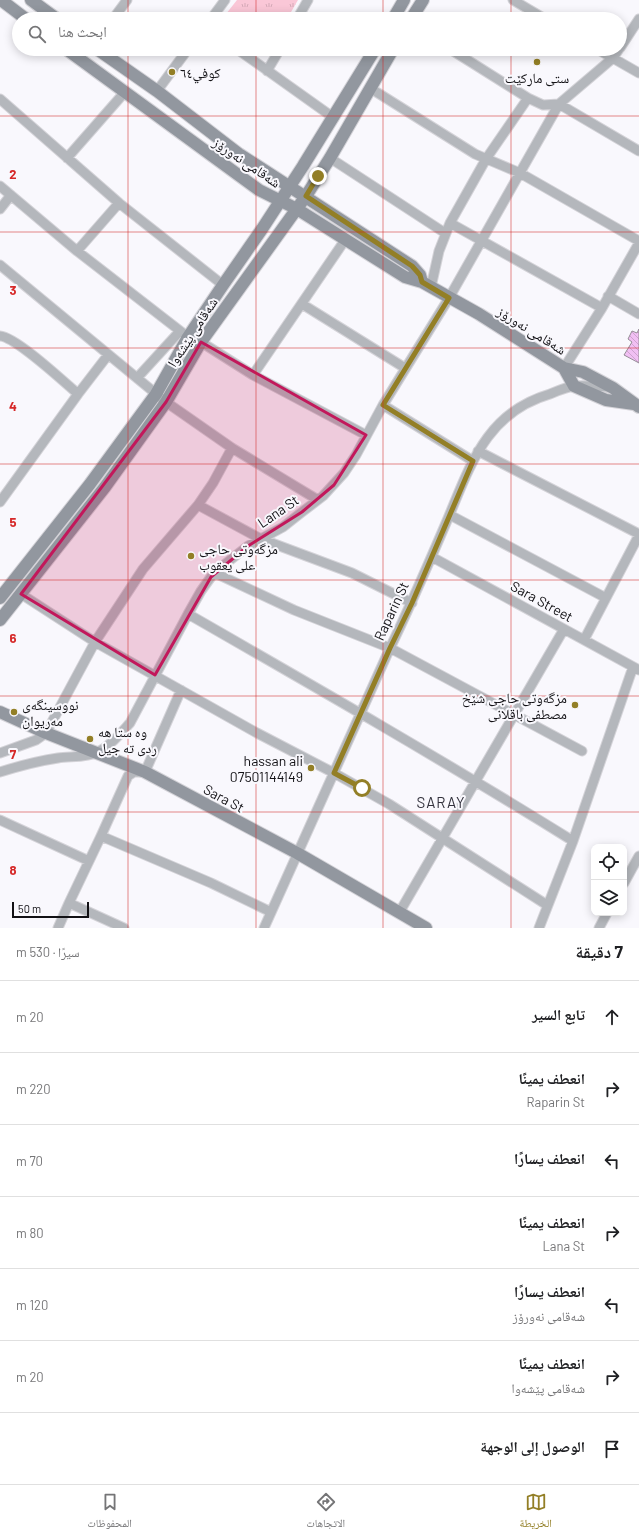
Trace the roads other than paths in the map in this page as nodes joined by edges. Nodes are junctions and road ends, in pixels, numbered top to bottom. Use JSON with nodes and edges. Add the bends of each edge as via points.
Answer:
{"nodes":[{"id":1,"x":1,"y":0,"type":"edge"},
{"id":2,"x":31,"y":0,"type":"edge"},
{"id":3,"x":127,"y":0,"type":"edge"},
{"id":4,"x":225,"y":0,"type":"edge"},
{"id":5,"x":308,"y":0,"type":"edge"},
{"id":6,"x":404,"y":0,"type":"edge"},
{"id":7,"x":423,"y":0,"type":"edge"},
{"id":8,"x":513,"y":0,"type":"edge"},
{"id":9,"x":17,"y":12,"type":"edge"},
{"id":10,"x":47,"y":12,"type":"edge"},
{"id":11,"x":118,"y":12,"type":"edge"},
{"id":12,"x":216,"y":12,"type":"edge"},
{"id":13,"x":301,"y":12,"type":"edge"},
{"id":14,"x":397,"y":12,"type":"edge"},
{"id":15,"x":415,"y":12,"type":"edge"},
{"id":16,"x":533,"y":12,"type":"edge"},
{"id":17,"x":639,"y":19,"type":"edge"},
{"id":18,"x":627,"y":37,"type":"edge"},
{"id":19,"x":75,"y":56,"type":"edge"},
{"id":20,"x":107,"y":56,"type":"edge"},
{"id":21,"x":183,"y":56,"type":"edge"},
{"id":22,"x":247,"y":56,"type":"edge"},
{"id":23,"x":276,"y":56,"type":"edge"},
{"id":24,"x":371,"y":56,"type":"edge"},
{"id":25,"x":389,"y":56,"type":"edge"},
{"id":26,"x":461,"y":56,"type":"edge"},
{"id":27,"x":609,"y":56,"type":"edge"},
{"id":28,"x":613,"y":58,"type":"junction"},
{"id":29,"x":267,"y":70,"type":"junction"},
{"id":30,"x":639,"y":73,"type":"edge"},
{"id":31,"x":370,"y":88,"type":"junction"},
{"id":32,"x":157,"y":91,"type":"junction"},
{"id":33,"x":124,"y":93,"type":"junction"},
{"id":34,"x":528,"y":98,"type":"junction"},
{"id":35,"x":0,"y":99,"type":"edge"},
{"id":36,"x":559,"y":104,"type":"junction"},
{"id":37,"x":334,"y":118,"type":"junction"},
{"id":38,"x":639,"y":151,"type":"edge"},
{"id":39,"x":67,"y":158,"type":"junction"},
{"id":40,"x":330,"y":158,"type":"junction"},
{"id":41,"x":486,"y":159,"type":"junction"},
{"id":42,"x":520,"y":173,"type":"junction"},
{"id":43,"x":0,"y":186,"type":"edge"},
{"id":44,"x":289,"y":187,"type":"junction"},
{"id":45,"x":11,"y":195,"type":"junction"},
{"id":46,"x":306,"y":196,"type":"junction"},
{"id":47,"x":280,"y":201,"type":"junction"},
{"id":48,"x":119,"y":204,"type":"junction"},
{"id":49,"x":0,"y":209,"type":"edge"},
{"id":50,"x":297,"y":209,"type":"junction"},
{"id":51,"x":450,"y":223,"type":"junction"},
{"id":52,"x":445,"y":234,"type":"junction"},
{"id":53,"x":345,"y":240,"type":"junction"},
{"id":54,"x":483,"y":240,"type":"junction"},
{"id":55,"x":639,"y":242,"type":"edge"},
{"id":56,"x":77,"y":251,"type":"junction"},
{"id":57,"x":0,"y":265,"type":"edge"},
{"id":58,"x":427,"y":284,"type":"junction"},
{"id":59,"x":223,"y":285,"type":"junction"},
{"id":60,"x":608,"y":296,"type":"junction"},
{"id":61,"x":449,"y":298,"type":"junction"},
{"id":62,"x":302,"y":304,"type":"junction"},
{"id":63,"x":602,"y":308,"type":"junction"},
{"id":64,"x":639,"y":314,"type":"edge"},
{"id":65,"x":184,"y":334,"type":"junction"},
{"id":66,"x":0,"y":336,"type":"edge"},
{"id":67,"x":201,"y":342,"type":"junction"},
{"id":68,"x":108,"y":355,"type":"junction"},
{"id":69,"x":405,"y":368,"type":"junction"},
{"id":70,"x":564,"y":368,"type":"junction"},
{"id":71,"x":253,"y":375,"type":"junction"},
{"id":72,"x":137,"y":378,"type":"junction"},
{"id":73,"x":574,"y":386,"type":"junction"},
{"id":74,"x":613,"y":388,"type":"junction"},
{"id":75,"x":78,"y":394,"type":"junction"},
{"id":76,"x":156,"y":394,"type":"junction"},
{"id":77,"x":166,"y":402,"type":"junction"},
{"id":78,"x":638,"y":403,"type":"edge"},
{"id":79,"x":383,"y":405,"type":"junction"},
{"id":80,"x":366,"y":435,"type":"junction"},
{"id":81,"x":232,"y":448,"type":"junction"},
{"id":82,"x":478,"y":451,"type":"junction"},
{"id":83,"x":473,"y":461,"type":"junction"},
{"id":84,"x":318,"y":500,"type":"junction"},
{"id":85,"x":0,"y":502,"type":"edge"},
{"id":86,"x":198,"y":505,"type":"junction"},
{"id":87,"x":450,"y":515,"type":"junction"},
{"id":88,"x":639,"y":535,"type":"edge"},
{"id":89,"x":261,"y":540,"type":"junction"},
{"id":90,"x":432,"y":557,"type":"junction"},
{"id":91,"x":215,"y":573,"type":"junction"},
{"id":92,"x":20,"y":594,"type":"junction"},
{"id":93,"x":0,"y":598,"type":"edge"},
{"id":94,"x":606,"y":598,"type":"junction"},
{"id":95,"x":412,"y":603,"type":"junction"},
{"id":96,"x":188,"y":614,"type":"junction"},
{"id":97,"x":0,"y":620,"type":"edge"},
{"id":98,"x":564,"y":629,"type":"junction"},
{"id":99,"x":584,"y":640,"type":"junction"},
{"id":100,"x":95,"y":642,"type":"junction"},
{"id":101,"x":390,"y":648,"type":"junction"},
{"id":102,"x":636,"y":668,"type":"edge"},
{"id":103,"x":155,"y":675,"type":"junction"},
{"id":104,"x":181,"y":690,"type":"junction"},
{"id":105,"x":0,"y":712,"type":"edge"},
{"id":106,"x":361,"y":713,"type":"junction"},
{"id":107,"x":513,"y":715,"type":"junction"},
{"id":108,"x":46,"y":733,"type":"junction"},
{"id":109,"x":582,"y":751,"type":"dead end"},
{"id":110,"x":96,"y":752,"type":"junction"},
{"id":111,"x":0,"y":753,"type":"edge"},
{"id":112,"x":0,"y":772,"type":"edge"},
{"id":113,"x":145,"y":772,"type":"junction"},
{"id":114,"x":334,"y":773,"type":"junction"},
{"id":115,"x":476,"y":780,"type":"junction"},
{"id":116,"x":0,"y":820,"type":"edge"},
{"id":117,"x":101,"y":836,"type":"junction"},
{"id":118,"x":443,"y":838,"type":"junction"},
{"id":119,"x":572,"y":841,"type":"junction"},
{"id":120,"x":297,"y":853,"type":"junction"},
{"id":121,"x":639,"y":856,"type":"edge"},
{"id":122,"x":89,"y":861,"type":"junction"},
{"id":123,"x":626,"y":880,"type":"edge"},
{"id":124,"x":69,"y":903,"type":"junction"},
{"id":125,"x":547,"y":905,"type":"junction"},
{"id":126,"x":271,"y":912,"type":"junction"},
{"id":127,"x":399,"y":913,"type":"junction"},
{"id":128,"x":605,"y":916,"type":"edge"},
{"id":129,"x":58,"y":928,"type":"edge"},
{"id":130,"x":124,"y":928,"type":"edge"},
{"id":131,"x":264,"y":928,"type":"edge"},
{"id":132,"x":426,"y":928,"type":"edge"},
{"id":133,"x":539,"y":928,"type":"edge"},
{"id":134,"x":599,"y":928,"type":"edge"}],
"edges":[{"from":1,"to":9,"type":"main road"},
{"from":2,"to":10,"type":"main road"},
{"from":3,"to":11,"type":"street"},
{"from":4,"to":12,"type":"street"},
{"from":5,"to":13,"type":"street"},
{"from":6,"to":14,"type":"main road"},
{"from":7,"to":15,"type":"main road"},
{"from":8,"to":16,"type":"street"},
{"from":17,"to":18,"type":"street"},
{"from":19,"to":33,"type":"main road","name":"شەقامی نەورۆز"},
{"from":20,"to":32,"type":"main road","name":"شەقامی نەورۆز"},
{"from":21,"to":32,"type":"street"},
{"from":22,"to":29,"type":"street"},
{"from":23,"to":29,"type":"street"},
{"from":24,"to":37,"type":"main road","name":"شەقامی پێشەوا"},
{"from":25,"to":31,"type":"main road","name":"شەقامی پێشەوا"},
{"from":26,"to":34,"type":"street"},
{"from":27,"to":28,"type":"street"},
{"from":28,"to":30,"type":"street"},
{"from":28,"to":36,"type":"street"},
{"from":29,"to":37,"type":"street"},
{"from":31,"to":40,"type":"main road","name":"شەقامی پێشەوا"},
{"from":31,"to":41,"type":"street"},
{"from":32,"to":44,"type":"main road","name":"شەقامی نەورۆز","via":[[239,154]]},
{"from":33,"to":39,"type":"street"},
{"from":33,"to":47,"type":"main road","name":"شەقامی نەورۆز","via":[[240,177]]},
{"from":34,"to":36,"type":"street","via":[[543,105]]},
{"from":34,"to":41,"type":"street"},
{"from":35,"to":39,"type":"street"},
{"from":36,"to":38,"type":"street"},
{"from":36,"to":42,"type":"street","name":"Lana St"},
{"from":37,"to":44,"type":"main road","name":"شەقامی پێشەوا"},
{"from":39,"to":48,"type":"street"},
{"from":40,"to":46,"type":"main road","name":"شەقامی پێشەوا"},
{"from":40,"to":52,"type":"street"},
{"from":41,"to":42,"type":"street"},
{"from":41,"to":51,"type":"street"},
{"from":42,"to":54,"type":"street","name":"Lana St"},
{"from":42,"to":55,"type":"street"},
{"from":43,"to":45,"type":"street"},
{"from":44,"to":46,"type":"main road","name":"شەقامی نەورۆز"},
{"from":44,"to":47,"type":"main road","name":"شەقامی پێشەوا"},
{"from":45,"to":49,"type":"street"},
{"from":45,"to":56,"type":"street"},
{"from":46,"to":50,"type":"main road","name":"شەقامی پێشەوا"},
{"from":46,"to":58,"type":"main road","name":"شەقامی نەورۆز","via":[[412,266]]},
{"from":47,"to":50,"type":"main road","name":"شەقامی نەورۆز"},
{"from":47,"to":59,"type":"main road","name":"شەقامی پێشەوا"},
{"from":48,"to":56,"type":"street"},
{"from":48,"to":59,"type":"street"},
{"from":50,"to":53,"type":"main road","name":"شەقامی نەورۆز"},
{"from":50,"to":67,"type":"main road","name":"شەقامی پێشەوا"},
{"from":51,"to":52,"type":"street"},
{"from":51,"to":54,"type":"street"},
{"from":52,"to":58,"type":"street"},
{"from":53,"to":58,"type":"main road","name":"شەقامی نەورۆز","via":[[405,277]]},
{"from":53,"to":62,"type":"street"},
{"from":54,"to":61,"type":"street","name":"Lana St"},
{"from":54,"to":63,"type":"street"},
{"from":55,"to":60,"type":"street"},
{"from":56,"to":65,"type":"street"},
{"from":57,"to":68,"type":"street"},
{"from":58,"to":61,"type":"main road","name":"شەقامی نەورۆز"},
{"from":59,"to":65,"type":"main road","name":"شەقامی پێشەوا"},
{"from":60,"to":63,"type":"street"},
{"from":60,"to":64,"type":"street"},
{"from":61,"to":69,"type":"street","name":"Lana St"},
{"from":61,"to":70,"type":"main road","name":"شەقامی نەورۆز"},
{"from":62,"to":69,"type":"street"},
{"from":62,"to":71,"type":"street"},
{"from":63,"to":70,"type":"street"},
{"from":65,"to":72,"type":"street"},
{"from":65,"to":76,"type":"main road","name":"شەقامی پێشەوا"},
{"from":66,"to":75,"type":"street","via":[[18,345]]},
{"from":67,"to":71,"type":"street"},
{"from":67,"to":77,"type":"main road","name":"شەقامی پێشەوا"},
{"from":68,"to":72,"type":"street"},
{"from":68,"to":75,"type":"street"},
{"from":69,"to":79,"type":"street","name":"Lana St"},
{"from":70,"to":73,"type":"main road","name":"شەقامی نەورۆز"},
{"from":70,"to":74,"type":"main road","name":"شەقامی نەورۆز","via":[[583,372]]},
{"from":71,"to":80,"type":"street"},
{"from":72,"to":76,"type":"street"},
{"from":73,"to":74,"type":"street","name":"Raparin St"},
{"from":73,"to":78,"type":"main road","name":"شەقامی نەورۆز","via":[[606,400]]},
{"from":73,"to":82,"type":"street","name":"Raparin St","via":[[545,395],[510,413],[488,436]]},
{"from":74,"to":78,"type":"main road","name":"شەقامی نەورۆز"},
{"from":75,"to":85,"type":"street"},
{"from":76,"to":77,"type":"street"},
{"from":76,"to":93,"type":"main road","name":"شەقامی پێشەوا","via":[[90,484]]},
{"from":77,"to":81,"type":"street"},
{"from":77,"to":92,"type":"main road","name":"شەقامی پێشەوا","via":[[104,487]]},
{"from":79,"to":80,"type":"street","name":"Lana St"},
{"from":79,"to":83,"type":"street"},
{"from":80,"to":84,"type":"street","name":"Lana St","via":[[344,473]]},
{"from":81,"to":84,"type":"street"},
{"from":81,"to":86,"type":"street"},
{"from":82,"to":83,"type":"street","name":"Raparin St"},
{"from":82,"to":88,"type":"street"},
{"from":83,"to":87,"type":"street","name":"Raparin St"},
{"from":84,"to":89,"type":"street","name":"Lana St"},
{"from":86,"to":89,"type":"street"},
{"from":86,"to":100,"type":"street","via":[[143,569]]},
{"from":87,"to":90,"type":"street","name":"Raparin St"},
{"from":87,"to":94,"type":"street"},
{"from":88,"to":94,"type":"street"},
{"from":89,"to":91,"type":"street","name":"Lana St","via":[[248,546]]},
{"from":89,"to":95,"type":"street","via":[[352,573]]},
{"from":90,"to":95,"type":"street","name":"Raparin St"},
{"from":90,"to":98,"type":"street","name":"Sara Street"},
{"from":91,"to":96,"type":"street","name":"Lana St"},
{"from":91,"to":101,"type":"street","via":[[294,610]]},
{"from":92,"to":97,"type":"main road","name":"شەقامی پێشەوا"},
{"from":92,"to":100,"type":"street"},
{"from":94,"to":99,"type":"street"},
{"from":95,"to":101,"type":"street","name":"Raparin St"},
{"from":96,"to":103,"type":"street","name":"Lana St"},
{"from":96,"to":106,"type":"street"},
{"from":98,"to":99,"type":"street","name":"Sara Street"},
{"from":98,"to":107,"type":"street"},
{"from":99,"to":102,"type":"street","name":"Sara Street"},
{"from":100,"to":103,"type":"street"},
{"from":100,"to":108,"type":"street"},
{"from":101,"to":106,"type":"street","name":"Raparin St"},
{"from":101,"to":107,"type":"street"},
{"from":102,"to":119,"type":"street"},
{"from":103,"to":104,"type":"street"},
{"from":103,"to":110,"type":"street","name":"Lana St","via":[[130,723],[119,736]]},
{"from":104,"to":113,"type":"street"},
{"from":104,"to":114,"type":"street","via":[[256,733]]},
{"from":105,"to":108,"type":"main road","name":"Sara St"},
{"from":106,"to":114,"type":"street","name":"Raparin St"},
{"from":106,"to":115,"type":"street"},
{"from":107,"to":109,"type":"street"},
{"from":107,"to":115,"type":"street"},
{"from":108,"to":110,"type":"main road","name":"Sara St"},
{"from":108,"to":111,"type":"street","via":[[36,740]]},
{"from":110,"to":112,"type":"street","via":[[40,761]]},
{"from":110,"to":113,"type":"main road","name":"Sara St"},
{"from":113,"to":117,"type":"street","via":[[134,772],[128,776]]},
{"from":113,"to":120,"type":"main road","name":"Sara St"},
{"from":114,"to":118,"type":"street"},
{"from":114,"to":120,"type":"street","name":"Raparin St"},
{"from":115,"to":118,"type":"street"},
{"from":115,"to":119,"type":"street"},
{"from":116,"to":122,"type":"street"},
{"from":117,"to":122,"type":"street"},
{"from":117,"to":126,"type":"street"},
{"from":118,"to":125,"type":"street"},
{"from":118,"to":127,"type":"street"},
{"from":119,"to":125,"type":"street"},
{"from":120,"to":126,"type":"street","name":"Raparin St"},
{"from":120,"to":127,"type":"main road","name":"Sara St"},
{"from":121,"to":123,"type":"street"},
{"from":122,"to":124,"type":"street"},
{"from":124,"to":129,"type":"street"},
{"from":124,"to":130,"type":"street"},
{"from":125,"to":133,"type":"street"},
{"from":126,"to":131,"type":"street","name":"Raparin St"},
{"from":127,"to":132,"type":"main road","name":"Sara St"},
{"from":128,"to":134,"type":"street"}]}
